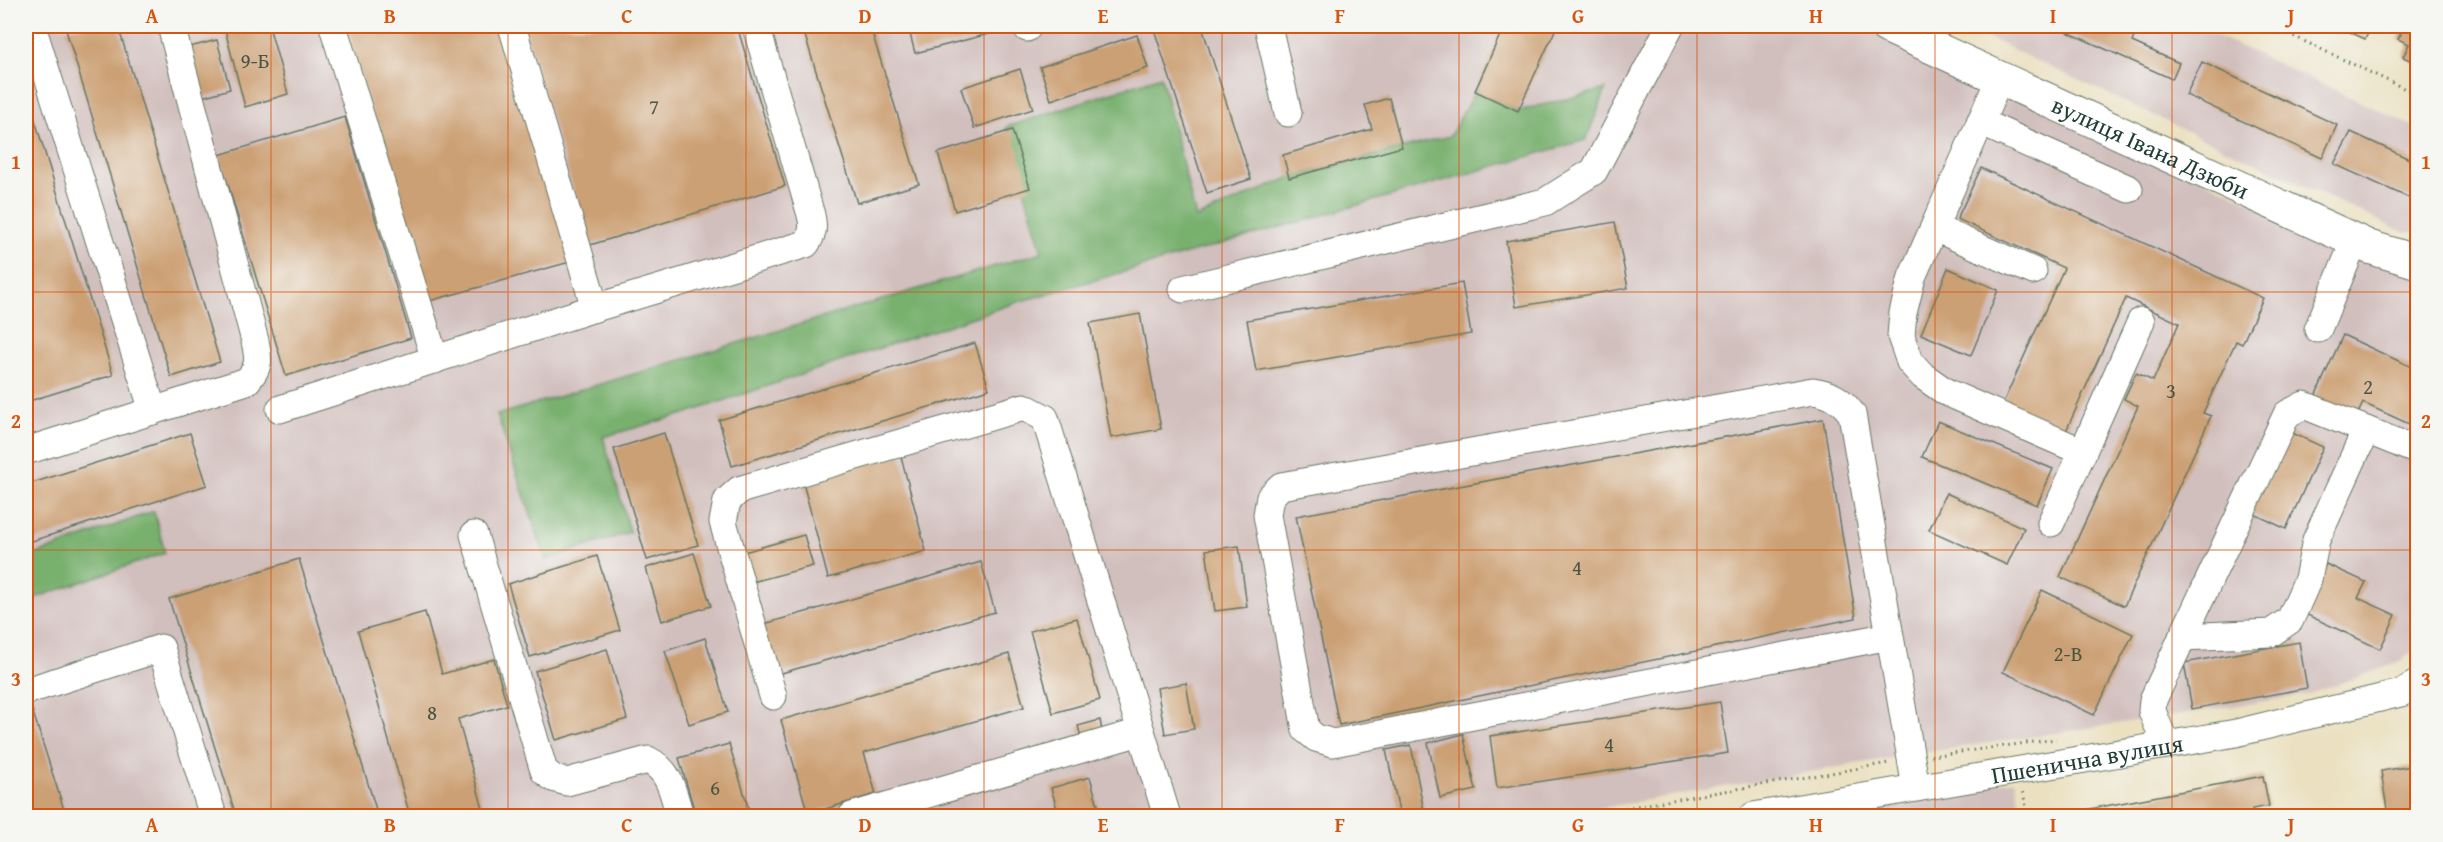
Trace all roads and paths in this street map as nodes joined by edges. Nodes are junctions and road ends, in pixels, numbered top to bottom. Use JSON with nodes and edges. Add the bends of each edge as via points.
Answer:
{"nodes":[{"id":1,"x":32,"y":26,"type":"edge"},
{"id":2,"x":171,"y":26,"type":"edge"},
{"id":3,"x":333,"y":26,"type":"edge"},
{"id":4,"x":512,"y":26,"type":"edge"},
{"id":5,"x":756,"y":26,"type":"edge"},
{"id":6,"x":1268,"y":26,"type":"edge"},
{"id":7,"x":1670,"y":26,"type":"edge"},
{"id":8,"x":1886,"y":26,"type":"edge"},
{"id":9,"x":2272,"y":26,"type":"edge"},
{"id":10,"x":2000,"y":78,"type":"junction"},
{"id":11,"x":2418,"y":95,"type":"edge"},
{"id":12,"x":1288,"y":113,"type":"dead end"},
{"id":13,"x":1980,"y":122,"type":"junction"},
{"id":14,"x":2129,"y":189,"type":"dead end"},
{"id":15,"x":1935,"y":228,"type":"junction"},
{"id":16,"x":2355,"y":240,"type":"junction"},
{"id":17,"x":2418,"y":262,"type":"edge"},
{"id":18,"x":2033,"y":271,"type":"dead end"},
{"id":19,"x":1183,"y":289,"type":"dead end"},
{"id":20,"x":595,"y":308,"type":"junction"},
{"id":21,"x":2140,"y":321,"type":"dead end"},
{"id":22,"x":2318,"y":329,"type":"dead end"},
{"id":23,"x":435,"y":360,"type":"junction"},
{"id":24,"x":280,"y":410,"type":"dead end"},
{"id":25,"x":153,"y":411,"type":"junction"},
{"id":26,"x":2366,"y":430,"type":"junction"},
{"id":27,"x":26,"y":451,"type":"edge"},
{"id":28,"x":2418,"y":451,"type":"edge"},
{"id":29,"x":2083,"y":452,"type":"junction"},
{"id":30,"x":2051,"y":523,"type":"dead end"},
{"id":31,"x":474,"y":535,"type":"dead end"},
{"id":32,"x":1890,"y":636,"type":"junction"},
{"id":33,"x":2182,"y":637,"type":"junction"},
{"id":34,"x":2418,"y":683,"type":"edge"},
{"id":35,"x":26,"y":691,"type":"edge"},
{"id":36,"x":772,"y":696,"type":"dead end"},
{"id":37,"x":1140,"y":732,"type":"junction"},
{"id":38,"x":2063,"y":738,"type":"dead end"},
{"id":39,"x":2166,"y":745,"type":"junction"},
{"id":40,"x":1911,"y":759,"type":"junction"},
{"id":41,"x":1916,"y":788,"type":"junction"},
{"id":42,"x":213,"y":816,"type":"edge"},
{"id":43,"x":680,"y":816,"type":"edge"},
{"id":44,"x":852,"y":816,"type":"edge"},
{"id":45,"x":1167,"y":816,"type":"edge"},
{"id":46,"x":1578,"y":816,"type":"edge"},
{"id":47,"x":1753,"y":816,"type":"edge"}],
"edges":[{"from":1,"to":25,"type":"street"},
{"from":2,"to":25,"type":"street","via":[[258,356],[257,369],[247,381]]},
{"from":3,"to":23,"type":"street"},
{"from":4,"to":20,"type":"street"},
{"from":5,"to":20,"type":"street","via":[[814,226],[812,236],[806,244]]},
{"from":6,"to":12,"type":"street"},
{"from":7,"to":19,"type":"street","via":[[1594,171],[1545,202]]},
{"from":8,"to":10,"type":"main road","name":"вулиця Івана Дзюби"},
{"from":9,"to":11,"type":"path"},
{"from":10,"to":13,"type":"street"},
{"from":10,"to":16,"type":"main road","name":"вулиця Івана Дзюби"},
{"from":13,"to":14,"type":"street"},
{"from":13,"to":15,"type":"street"},
{"from":15,"to":18,"type":"street"},
{"from":15,"to":29,"type":"street","via":[[1912,277],[1903,313],[1901,336],[1910,362],[1946,392]]},
{"from":16,"to":17,"type":"main road","name":"вулиця Івана Дзюби"},
{"from":16,"to":22,"type":"street"},
{"from":20,"to":23,"type":"street"},
{"from":21,"to":29,"type":"street"},
{"from":23,"to":24,"type":"street"},
{"from":25,"to":27,"type":"street"},
{"from":26,"to":28,"type":"street"},
{"from":26,"to":33,"type":"street","via":[[2316,540],[2308,579],[2290,620],[2271,633]]},
{"from":26,"to":33,"type":"street","via":[[2304,405],[2288,414]]},
{"from":29,"to":30,"type":"street"},
{"from":31,"to":43,"type":"street","via":[[544,771],[567,782],[648,760],[659,765],[668,778]]},
{"from":32,"to":32,"type":"street","via":[[1852,414],[1830,394],[1813,391],[1281,486],[1270,497],[1267,515],[1306,730],[1333,743]]},
{"from":32,"to":40,"type":"street"},
{"from":33,"to":39,"type":"street","via":[[2153,700],[2152,711]]},
{"from":34,"to":39,"type":"street","name":"Пшенична вулиця","via":[[2401,693],[2236,733]]},
{"from":35,"to":42,"type":"street","via":[[161,648]]},
{"from":36,"to":37,"type":"street","via":[[723,522],[728,501],[739,490],[1024,407],[1045,418]]},
{"from":37,"to":44,"type":"street"},
{"from":37,"to":45,"type":"street"},
{"from":38,"to":40,"type":"path"},
{"from":39,"to":41,"type":"street","name":"Пшенична вулиця"},
{"from":40,"to":41,"type":"street"},
{"from":40,"to":46,"type":"path"},
{"from":41,"to":47,"type":"street","name":"Пшенична вулиця"}]}
